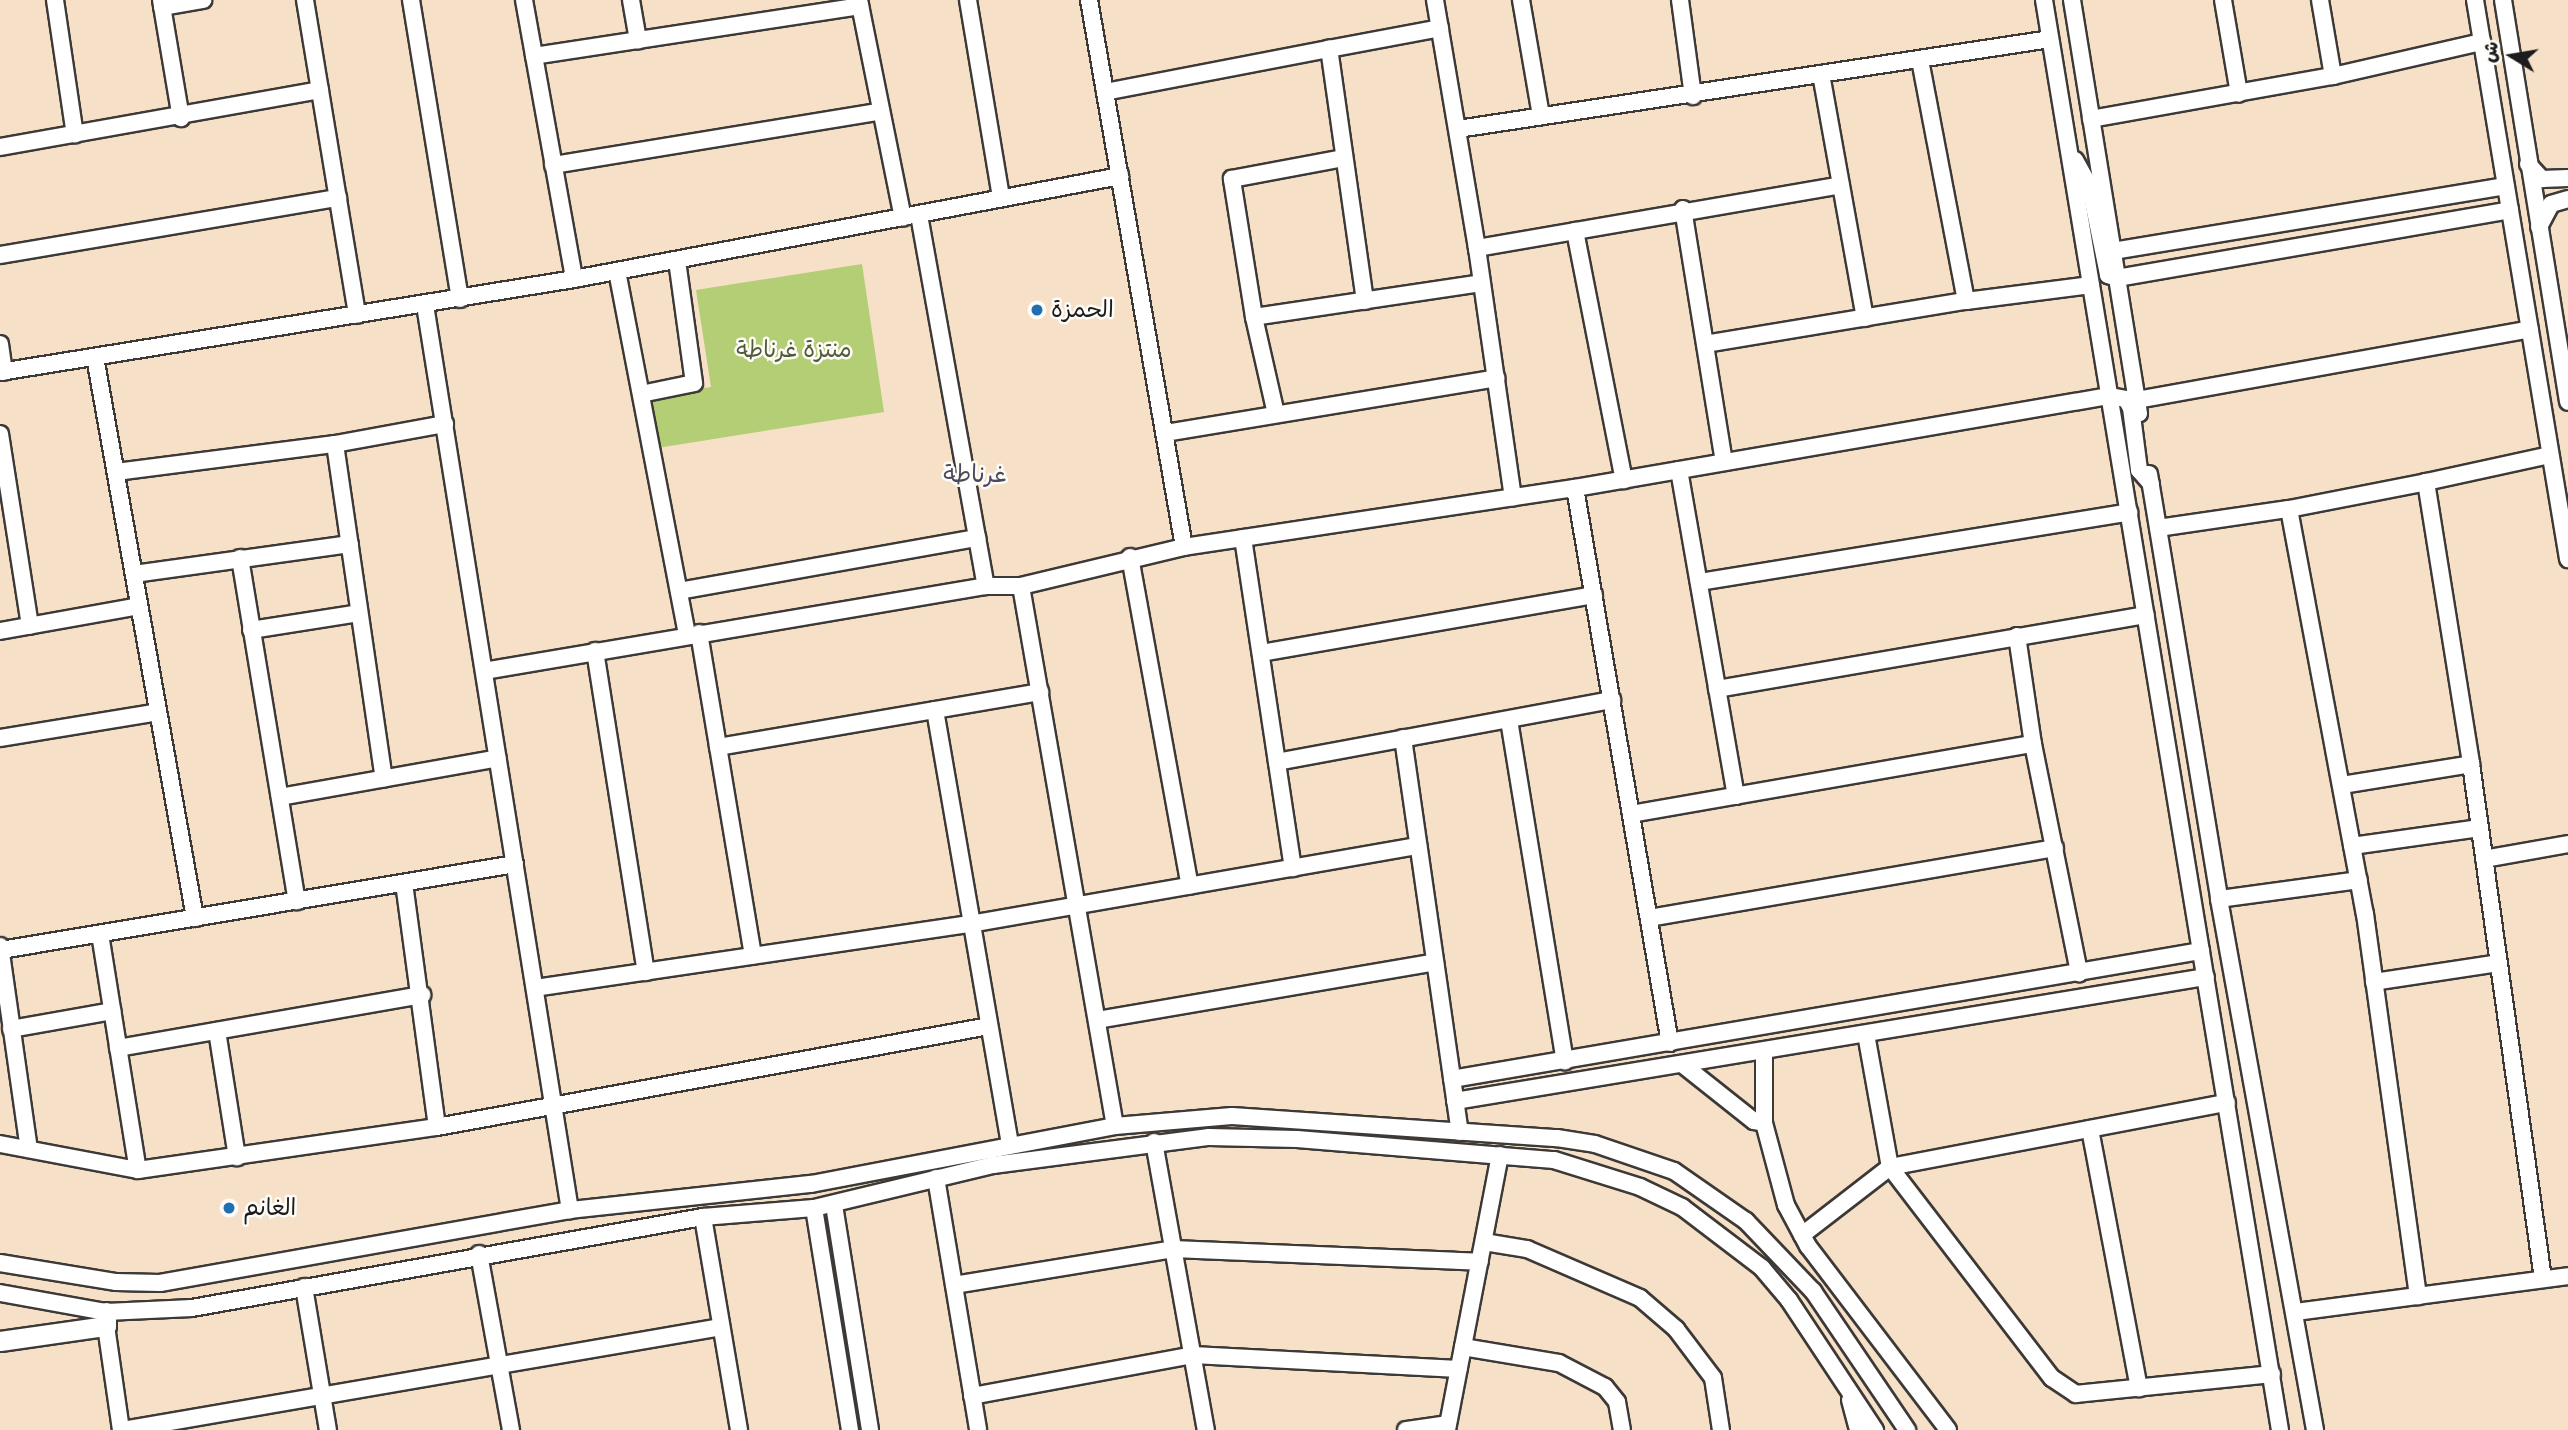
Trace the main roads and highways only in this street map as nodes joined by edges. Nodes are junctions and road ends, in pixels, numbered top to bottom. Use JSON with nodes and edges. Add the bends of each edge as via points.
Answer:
{"nodes":[{"id":1,"x":106,"y":1319,"type":"road end"},
{"id":2,"x":0,"y":1341,"type":"edge"}],
"edges":[{"from":1,"to":2,"type":"main road"}]}
